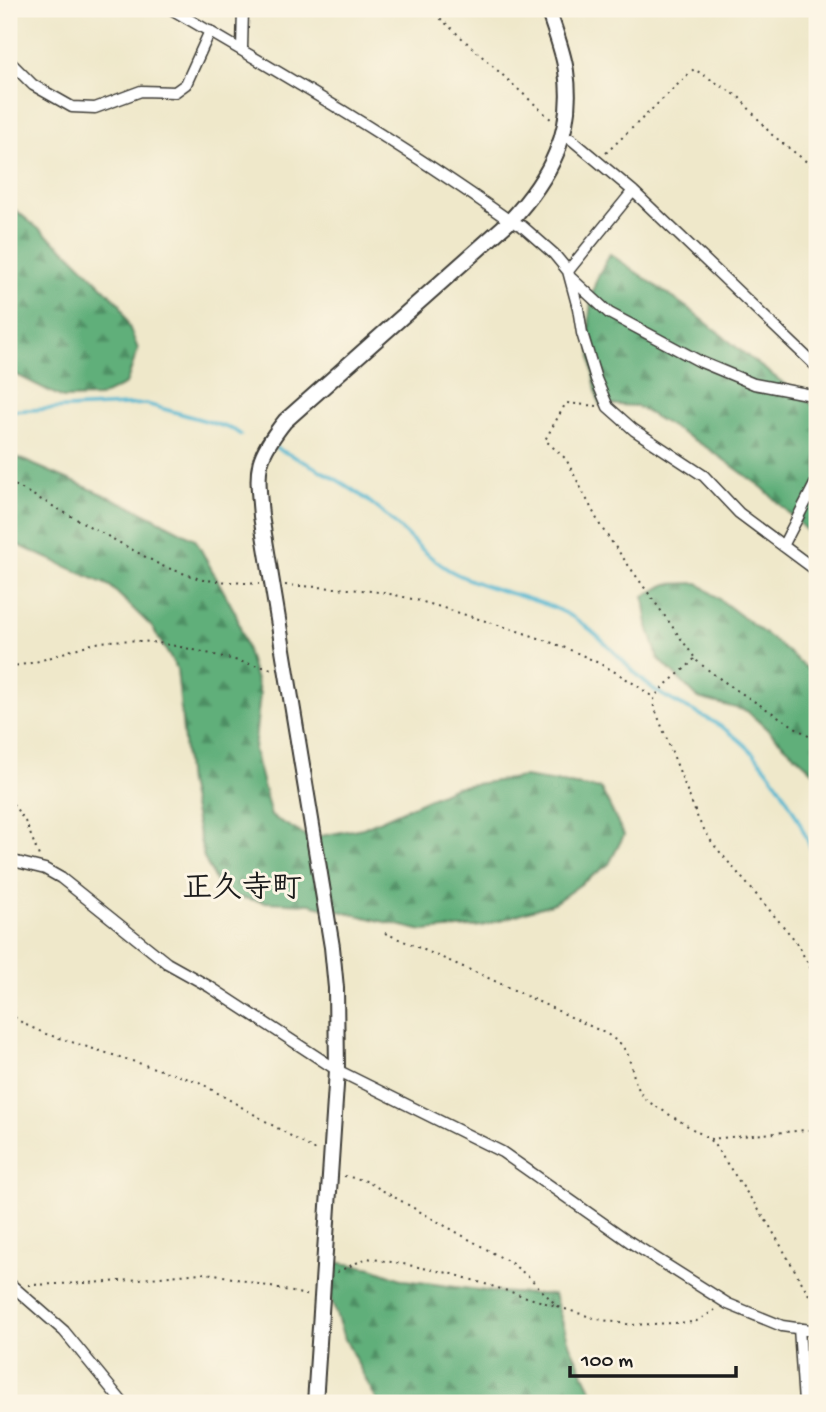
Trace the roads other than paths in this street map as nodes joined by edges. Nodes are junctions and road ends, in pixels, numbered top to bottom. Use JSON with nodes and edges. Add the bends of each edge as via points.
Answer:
{"nodes":[{"id":1,"x":171,"y":9,"type":"edge"},
{"id":2,"x":243,"y":9,"type":"edge"},
{"id":3,"x":548,"y":9,"type":"edge"},
{"id":4,"x":211,"y":32,"type":"junction"},
{"id":5,"x":242,"y":49,"type":"junction"},
{"id":6,"x":9,"y":61,"type":"edge"},
{"id":7,"x":571,"y":139,"type":"dead end"},
{"id":8,"x":633,"y":191,"type":"junction"},
{"id":9,"x":510,"y":221,"type":"junction"},
{"id":10,"x":569,"y":275,"type":"junction"},
{"id":11,"x":817,"y":368,"type":"edge"},
{"id":12,"x":817,"y":396,"type":"edge"},
{"id":13,"x":817,"y":480,"type":"edge"},
{"id":14,"x":783,"y":546,"type":"junction"},
{"id":15,"x":817,"y":572,"type":"edge"},
{"id":16,"x":9,"y":860,"type":"edge"},
{"id":17,"x":337,"y":1070,"type":"junction"},
{"id":18,"x":10,"y":1285,"type":"edge"},
{"id":19,"x":799,"y":1328,"type":"junction"},
{"id":20,"x":817,"y":1331,"type":"edge"},
{"id":21,"x":123,"y":1403,"type":"edge"},
{"id":22,"x":315,"y":1403,"type":"edge"},
{"id":23,"x":804,"y":1403,"type":"edge"}],
"edges":[{"from":1,"to":4,"type":"street"},
{"from":2,"to":5,"type":"street"},
{"from":3,"to":9,"type":"street","via":[[566,69],[568,102],[547,176]]},
{"from":4,"to":5,"type":"street"},
{"from":4,"to":6,"type":"street","via":[[186,85],[175,92],[141,91],[95,108],[72,107],[33,85]]},
{"from":5,"to":9,"type":"street","via":[[441,172]]},
{"from":7,"to":8,"type":"street"},
{"from":8,"to":10,"type":"street"},
{"from":8,"to":11,"type":"street"},
{"from":9,"to":10,"type":"street","via":[[554,254]]},
{"from":9,"to":17,"type":"street","via":[[285,421],[268,442],[257,472],[332,947]]},
{"from":10,"to":12,"type":"street","via":[[609,313],[701,362],[754,384]]},
{"from":10,"to":14,"type":"street","via":[[582,333],[608,408],[704,477],[739,513]]},
{"from":13,"to":14,"type":"street"},
{"from":14,"to":15,"type":"street"},
{"from":16,"to":17,"type":"street","via":[[61,878],[167,963]]},
{"from":17,"to":19,"type":"street","via":[[502,1152],[728,1304],[782,1326]]},
{"from":17,"to":22,"type":"street"},
{"from":18,"to":21,"type":"street","via":[[64,1331]]},
{"from":19,"to":20,"type":"street"},
{"from":19,"to":23,"type":"street"}]}
